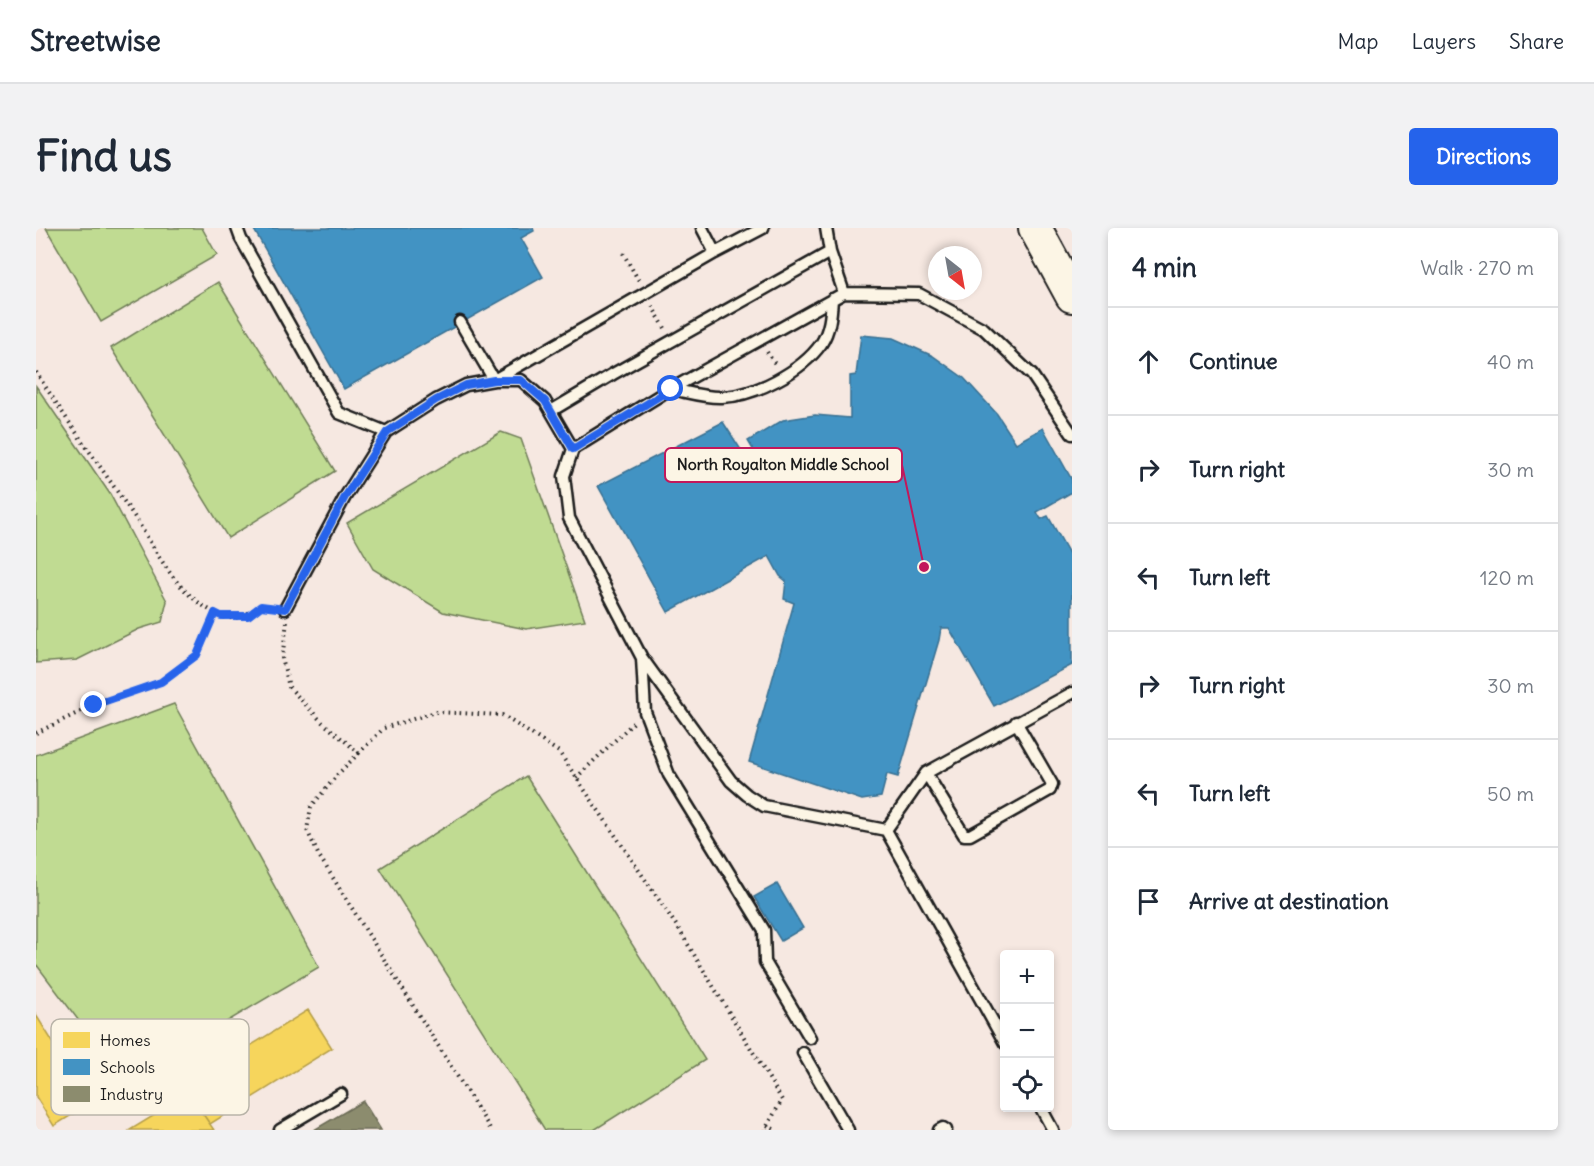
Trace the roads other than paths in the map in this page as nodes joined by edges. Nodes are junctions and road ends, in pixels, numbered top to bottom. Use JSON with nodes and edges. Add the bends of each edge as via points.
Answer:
{"nodes":[{"id":1,"x":237,"y":228,"type":"edge"},
{"id":2,"x":702,"y":228,"type":"edge"},
{"id":3,"x":764,"y":228,"type":"edge"},
{"id":4,"x":826,"y":228,"type":"edge"},
{"id":5,"x":1035,"y":228,"type":"edge"},
{"id":6,"x":830,"y":252,"type":"junction"},
{"id":7,"x":715,"y":253,"type":"junction"},
{"id":8,"x":844,"y":293,"type":"junction"},
{"id":9,"x":1072,"y":296,"type":"edge"},
{"id":10,"x":832,"y":299,"type":"junction"},
{"id":11,"x":460,"y":322,"type":"dead end"},
{"id":12,"x":494,"y":380,"type":"junction"},
{"id":13,"x":671,"y":389,"type":"junction"},
{"id":14,"x":551,"y":411,"type":"junction"},
{"id":15,"x":387,"y":432,"type":"junction"},
{"id":16,"x":1072,"y":434,"type":"edge"},
{"id":17,"x":573,"y":449,"type":"junction"},
{"id":18,"x":285,"y":609,"type":"road end"},
{"id":19,"x":642,"y":658,"type":"junction"},
{"id":20,"x":1072,"y":693,"type":"edge"},
{"id":21,"x":1016,"y":722,"type":"junction"},
{"id":22,"x":926,"y":772,"type":"junction"},
{"id":23,"x":885,"y":830,"type":"junction"},
{"id":24,"x":1000,"y":1033,"type":"edge"},
{"id":25,"x":810,"y":1038,"type":"dead end"},
{"id":26,"x":802,"y":1053,"type":"dead end"},
{"id":27,"x":341,"y":1094,"type":"dead end"},
{"id":28,"x":1044,"y":1112,"type":"edge"},
{"id":29,"x":280,"y":1130,"type":"edge"},
{"id":30,"x":848,"y":1130,"type":"edge"},
{"id":31,"x":939,"y":1130,"type":"edge"},
{"id":32,"x":946,"y":1130,"type":"edge"},
{"id":33,"x":1053,"y":1130,"type":"edge"}],
"edges":[{"from":1,"to":15,"type":"lane","via":[[339,413]]},
{"from":2,"to":7,"type":"lane"},
{"from":3,"to":7,"type":"lane"},
{"from":4,"to":6,"type":"lane"},
{"from":5,"to":9,"type":"main road"},
{"from":6,"to":8,"type":"lane"},
{"from":6,"to":14,"type":"lane"},
{"from":7,"to":12,"type":"lane"},
{"from":8,"to":10,"type":"lane"},
{"from":8,"to":16,"type":"lane","via":[[919,294],[984,329],[1032,375]]},
{"from":10,"to":13,"type":"lane"},
{"from":10,"to":13,"type":"lane","via":[[830,322],[822,342],[807,360],[780,378],[750,392],[721,397]]},
{"from":11,"to":12,"type":"lane"},
{"from":12,"to":14,"type":"lane","via":[[521,380]]},
{"from":12,"to":15,"type":"lane","via":[[466,385]]},
{"from":13,"to":17,"type":"lane"},
{"from":14,"to":17,"type":"lane"},
{"from":15,"to":18,"type":"lane","via":[[345,497]]},
{"from":17,"to":19,"type":"lane","via":[[564,476],[569,518]]},
{"from":19,"to":23,"type":"lane","via":[[747,795],[764,806]]},
{"from":19,"to":25,"type":"lane","via":[[645,712],[669,775],[764,930],[765,962]]},
{"from":20,"to":21,"type":"lane"},
{"from":21,"to":22,"type":"lane"},
{"from":21,"to":22,"type":"lane","via":[[1052,787],[970,835],[961,832]]},
{"from":22,"to":23,"type":"lane"},
{"from":23,"to":24,"type":"lane"},
{"from":26,"to":30,"type":"lane"},
{"from":27,"to":29,"type":"lane"},
{"from":28,"to":33,"type":"lane"},
{"from":31,"to":32,"type":"lane"}]}
